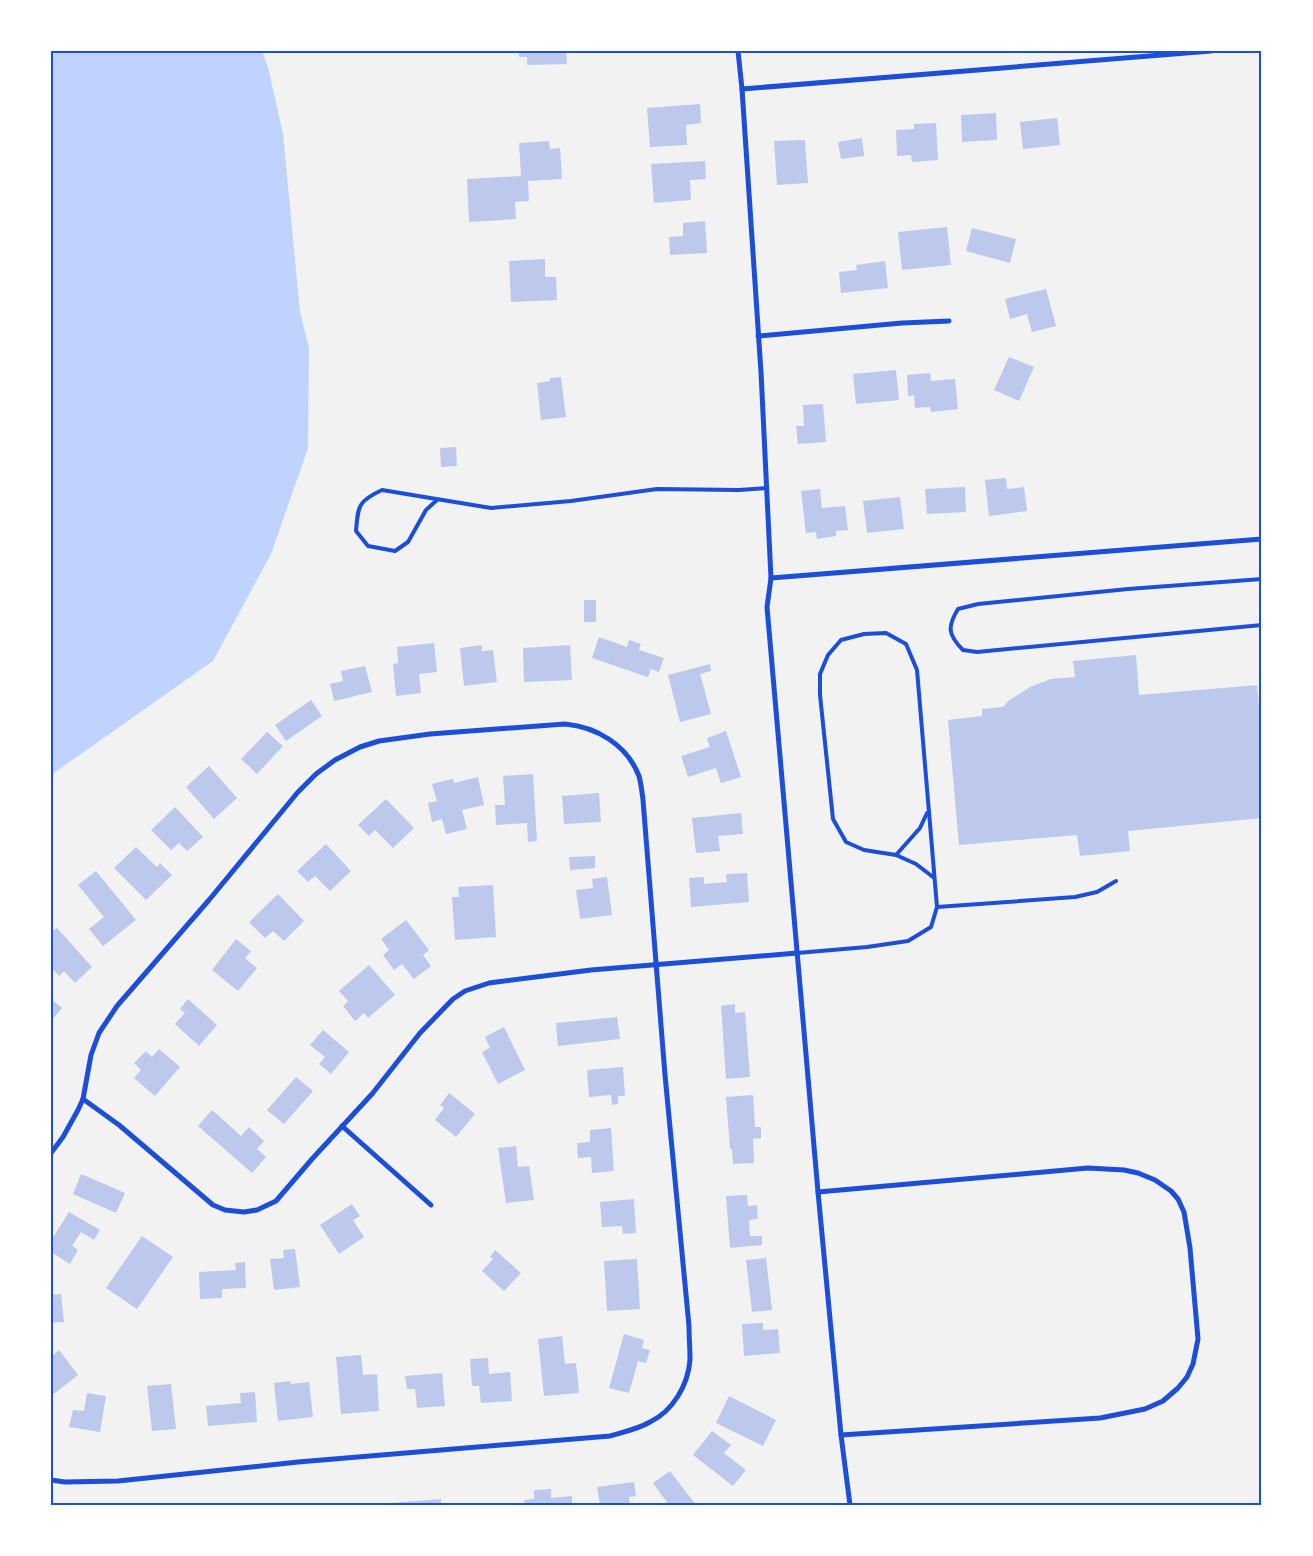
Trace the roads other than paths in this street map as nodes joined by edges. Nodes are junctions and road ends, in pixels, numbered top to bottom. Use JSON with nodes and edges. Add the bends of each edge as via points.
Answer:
{"nodes":[{"id":1,"x":738,"y":51,"type":"edge"},
{"id":2,"x":1211,"y":51,"type":"edge"},
{"id":3,"x":742,"y":89,"type":"junction"},
{"id":4,"x":949,"y":321,"type":"dead end"},
{"id":5,"x":758,"y":336,"type":"junction"},
{"id":6,"x":766,"y":488,"type":"junction"},
{"id":7,"x":437,"y":500,"type":"junction"},
{"id":8,"x":1262,"y":539,"type":"edge"},
{"id":9,"x":771,"y":578,"type":"junction"},
{"id":10,"x":1262,"y":579,"type":"edge"},
{"id":11,"x":1262,"y":625,"type":"edge"},
{"id":12,"x":928,"y":811,"type":"junction"},
{"id":13,"x":896,"y":855,"type":"junction"},
{"id":14,"x":934,"y":876,"type":"junction"},
{"id":15,"x":1116,"y":881,"type":"dead end"},
{"id":16,"x":937,"y":907,"type":"junction"},
{"id":17,"x":797,"y":953,"type":"junction"},
{"id":18,"x":657,"y":964,"type":"junction"},
{"id":19,"x":82,"y":1100,"type":"junction"},
{"id":20,"x":342,"y":1126,"type":"junction"},
{"id":21,"x":51,"y":1153,"type":"edge"},
{"id":22,"x":818,"y":1192,"type":"junction"},
{"id":23,"x":431,"y":1205,"type":"dead end"},
{"id":24,"x":841,"y":1435,"type":"junction"},
{"id":25,"x":51,"y":1480,"type":"edge"},
{"id":26,"x":850,"y":1505,"type":"edge"}],
"edges":[{"from":1,"to":3,"type":"street"},
{"from":2,"to":3,"type":"street"},
{"from":3,"to":5,"type":"street"},
{"from":4,"to":5,"type":"street"},
{"from":5,"to":6,"type":"street"},
{"from":6,"to":7,"type":"lane","via":[[657,489],[571,502],[491,508]]},
{"from":6,"to":9,"type":"street"},
{"from":7,"to":7,"type":"lane","via":[[382,490],[365,498],[357,512],[356,531],[368,546],[395,551],[408,542],[426,510]]},
{"from":8,"to":9,"type":"street"},
{"from":9,"to":17,"type":"street","via":[[767,607]]},
{"from":10,"to":11,"type":"lane","via":[[978,604],[958,609],[950,621],[952,639],[962,650],[977,652]]},
{"from":12,"to":13,"type":"lane","via":[[920,828]]},
{"from":12,"to":13,"type":"lane","via":[[917,670],[906,644],[886,633],[841,640],[828,655],[820,674],[832,819],[846,842],[864,850]]},
{"from":12,"to":14,"type":"lane"},
{"from":13,"to":14,"type":"lane"},
{"from":14,"to":16,"type":"lane"},
{"from":15,"to":16,"type":"lane","via":[[1097,892],[1076,897]]},
{"from":16,"to":17,"type":"lane","via":[[931,927],[908,941]]},
{"from":17,"to":18,"type":"street"},
{"from":17,"to":22,"type":"street"},
{"from":18,"to":19,"type":"street","via":[[640,778],[625,753],[612,740],[596,731],[565,724],[379,741],[335,760],[298,792],[117,1006],[99,1033],[91,1054]]},
{"from":18,"to":20,"type":"street","via":[[488,983],[465,991],[420,1033]]},
{"from":18,"to":25,"type":"street","via":[[689,1326],[690,1361],[686,1380],[670,1407],[652,1422],[610,1436],[298,1462],[118,1481]]},
{"from":19,"to":20,"type":"street","via":[[119,1125],[214,1204],[225,1210],[244,1212],[276,1202]]},
{"from":19,"to":21,"type":"street"},
{"from":20,"to":23,"type":"street"},
{"from":22,"to":24,"type":"street"},
{"from":22,"to":24,"type":"street","via":[[1088,1168],[1124,1170],[1155,1180],[1178,1199],[1184,1212],[1190,1248],[1198,1339],[1187,1377],[1163,1401],[1145,1409],[1100,1418]]},
{"from":24,"to":26,"type":"street"}]}
